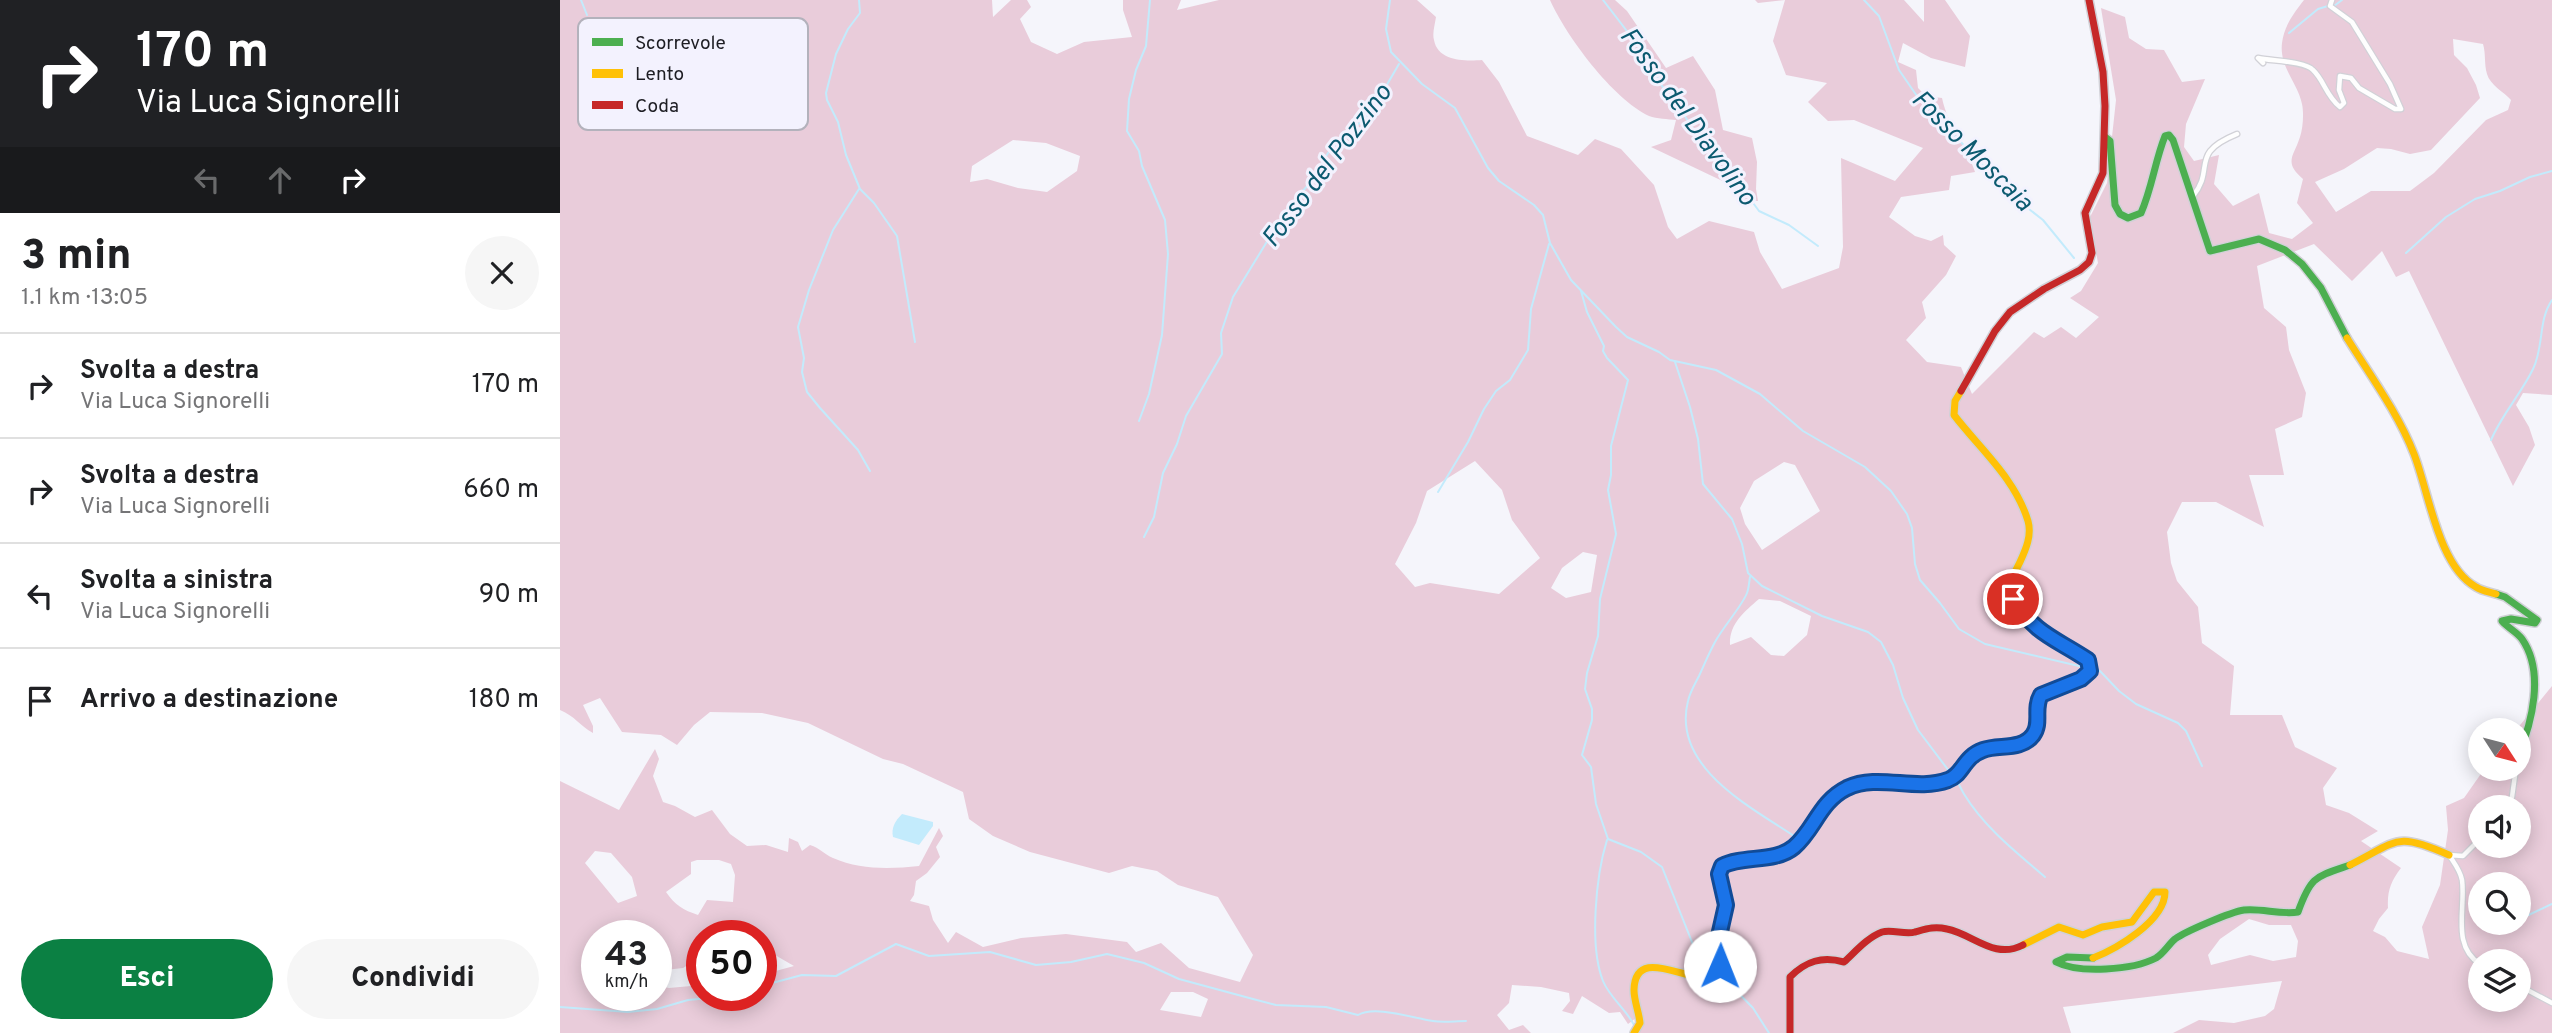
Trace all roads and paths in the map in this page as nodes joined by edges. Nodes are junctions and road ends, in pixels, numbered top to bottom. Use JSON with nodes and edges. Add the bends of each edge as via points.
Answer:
{"nodes":[{"id":1,"x":2089,"y":0,"type":"edge"},
{"id":2,"x":2332,"y":0,"type":"edge"},
{"id":3,"x":2263,"y":63,"type":"dead end"},
{"id":4,"x":2237,"y":134,"type":"dead end"},
{"id":5,"x":2105,"y":136,"type":"junction"},
{"id":6,"x":2193,"y":196,"type":"junction"},
{"id":7,"x":2530,"y":718,"type":"edge"},
{"id":8,"x":2468,"y":851,"type":"edge"},
{"id":9,"x":2449,"y":855,"type":"junction"},
{"id":10,"x":2468,"y":952,"type":"edge"},
{"id":11,"x":2531,"y":992,"type":"edge"},
{"id":12,"x":2552,"y":1003,"type":"edge"},
{"id":13,"x":1634,"y":1033,"type":"edge"},
{"id":14,"x":1790,"y":1033,"type":"edge"}],
"edges":[{"from":1,"to":5,"type":"street","via":[[2104,72]]},
{"from":2,"to":3,"type":"street","via":[[2330,6],[2352,22],[2401,109],[2340,76],[2344,103],[2340,107],[2313,69],[2258,58]]},
{"from":4,"to":6,"type":"street","via":[[2214,145],[2206,156]]},
{"from":5,"to":6,"type":"street","via":[[2110,141],[2115,205],[2123,216],[2141,213],[2167,135],[2173,140]]},
{"from":5,"to":13,"type":"street","via":[[2103,173],[2085,213],[2092,253],[2088,262],[2010,312],[1955,401],[1954,415],[1988,454],[2029,523],[2029,539],[2011,582],[2013,599],[2041,633],[2088,660],[2090,671],[2041,695],[2036,708],[2038,726],[2025,742],[1983,750],[1966,760],[1949,780],[1881,782],[1846,789],[1821,810],[1792,849],[1722,866],[1719,874],[1726,905],[1718,971],[1694,978],[1658,965],[1647,967],[1635,984],[1640,1023]]},
{"from":6,"to":7,"type":"street","via":[[2210,251],[2265,240],[2285,250],[2314,277],[2414,454],[2443,547],[2475,587],[2505,597],[2535,617],[2535,623],[2502,621],[2523,639],[2534,666]]},
{"from":8,"to":9,"type":"street","via":[[2463,856]]},
{"from":9,"to":10,"type":"street","via":[[2462,879],[2462,937]]},
{"from":9,"to":14,"type":"street","via":[[2424,844],[2394,841],[2313,881],[2298,912],[2244,910],[2188,931],[2146,962],[2117,968],[2066,967],[2056,962],[2096,957],[2133,939],[2149,925],[2165,892],[2154,892],[2132,922],[2082,935],[2059,927],[2017,948],[1995,949],[1949,929],[1883,932],[1844,962],[1828,957],[1798,967],[1790,977]]},
{"from":11,"to":12,"type":"street"}]}
